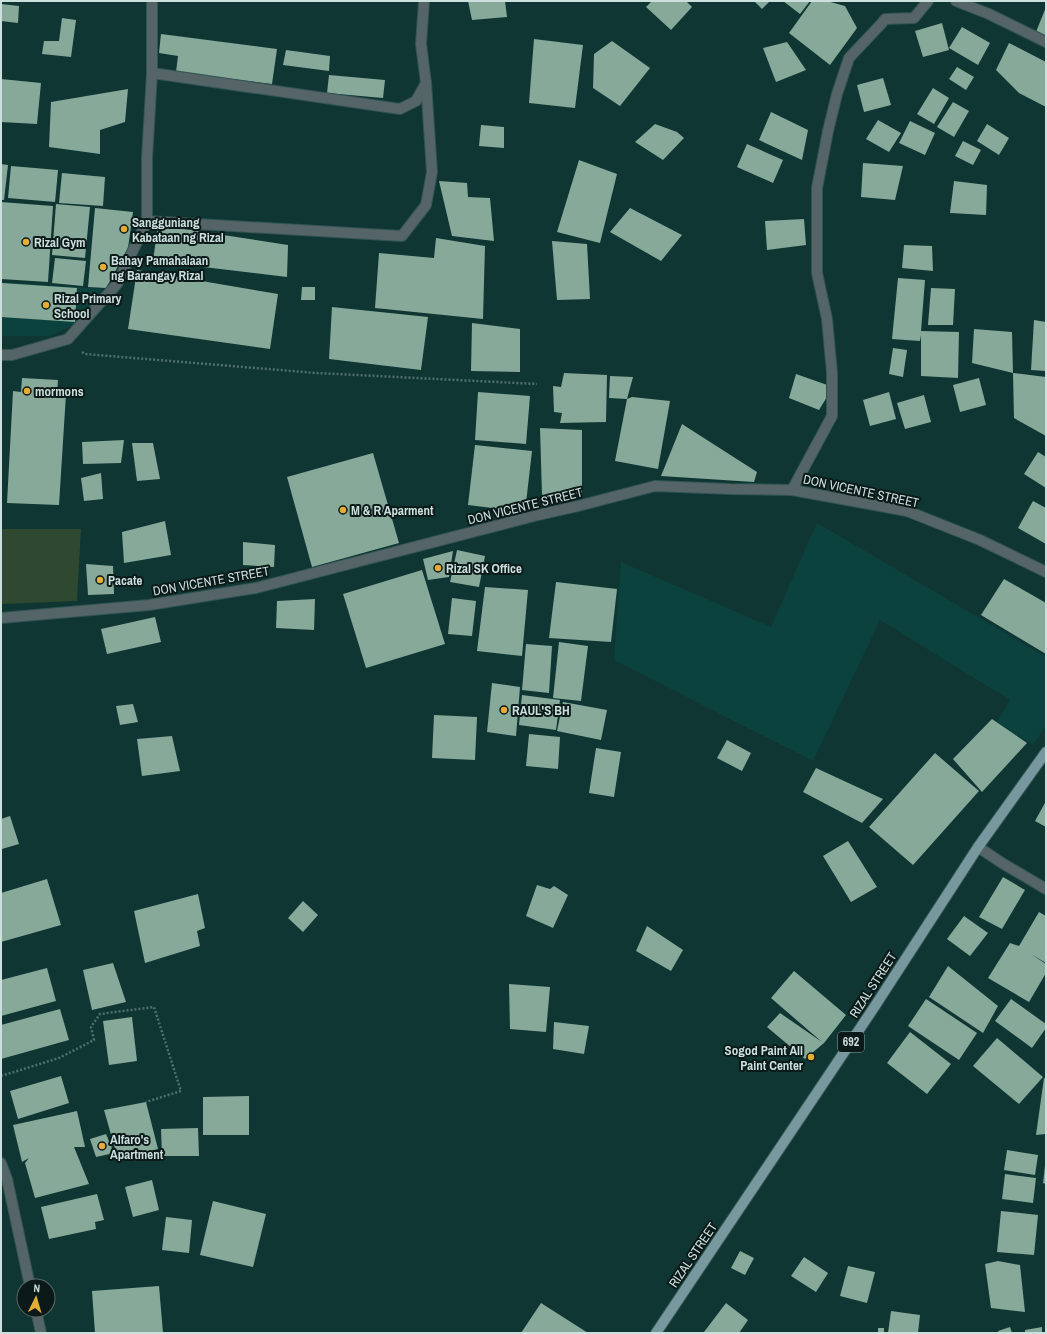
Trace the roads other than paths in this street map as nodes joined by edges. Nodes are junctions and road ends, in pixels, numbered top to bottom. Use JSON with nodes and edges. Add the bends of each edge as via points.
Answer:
{"nodes":[{"id":1,"x":152,"y":1,"type":"edge"},
{"id":2,"x":424,"y":1,"type":"edge"},
{"id":3,"x":928,"y":1,"type":"edge"},
{"id":4,"x":956,"y":1,"type":"edge"},
{"id":5,"x":1046,"y":42,"type":"edge"},
{"id":6,"x":152,"y":73,"type":"junction"},
{"id":7,"x":426,"y":83,"type":"junction"},
{"id":8,"x":147,"y":221,"type":"junction"},
{"id":9,"x":1,"y":355,"type":"edge"},
{"id":10,"x":792,"y":490,"type":"junction"},
{"id":11,"x":1046,"y":572,"type":"edge"},
{"id":12,"x":1,"y":618,"type":"edge"},
{"id":13,"x":1046,"y":752,"type":"edge"},
{"id":14,"x":978,"y":847,"type":"junction"},
{"id":15,"x":1046,"y":889,"type":"edge"},
{"id":16,"x":1,"y":1163,"type":"edge"},
{"id":17,"x":28,"y":1278,"type":"edge"},
{"id":18,"x":38,"y":1318,"type":"edge"},
{"id":19,"x":41,"y":1333,"type":"edge"},
{"id":20,"x":656,"y":1333,"type":"edge"}],
"edges":[{"from":1,"to":6,"type":"street"},
{"from":2,"to":7,"type":"street","via":[[421,44]]},
{"from":3,"to":10,"type":"street","via":[[914,18],[885,19],[848,58],[836,94],[817,188],[817,273],[826,319],[832,373],[832,416]]},
{"from":4,"to":5,"type":"street"},
{"from":6,"to":7,"type":"street","via":[[400,109],[416,101]]},
{"from":6,"to":8,"type":"street","via":[[147,158]]},
{"from":7,"to":8,"type":"street","via":[[432,172],[426,205],[402,236]]},
{"from":8,"to":9,"type":"street","via":[[117,284],[68,339],[12,355]]},
{"from":10,"to":11,"type":"street","name":"DON VICENTE STREET","via":[[907,511],[980,540]]},
{"from":10,"to":12,"type":"street","name":"DON VICENTE STREET","via":[[655,486],[256,588],[149,605]]},
{"from":13,"to":14,"type":"main road","name":"RIZAL STREET","number":"692"},
{"from":14,"to":15,"type":"street"},
{"from":14,"to":20,"type":"main road","name":"RIZAL STREET","number":"692"},
{"from":16,"to":17,"type":"street","via":[[7,1179]]},
{"from":18,"to":19,"type":"street"}]}
